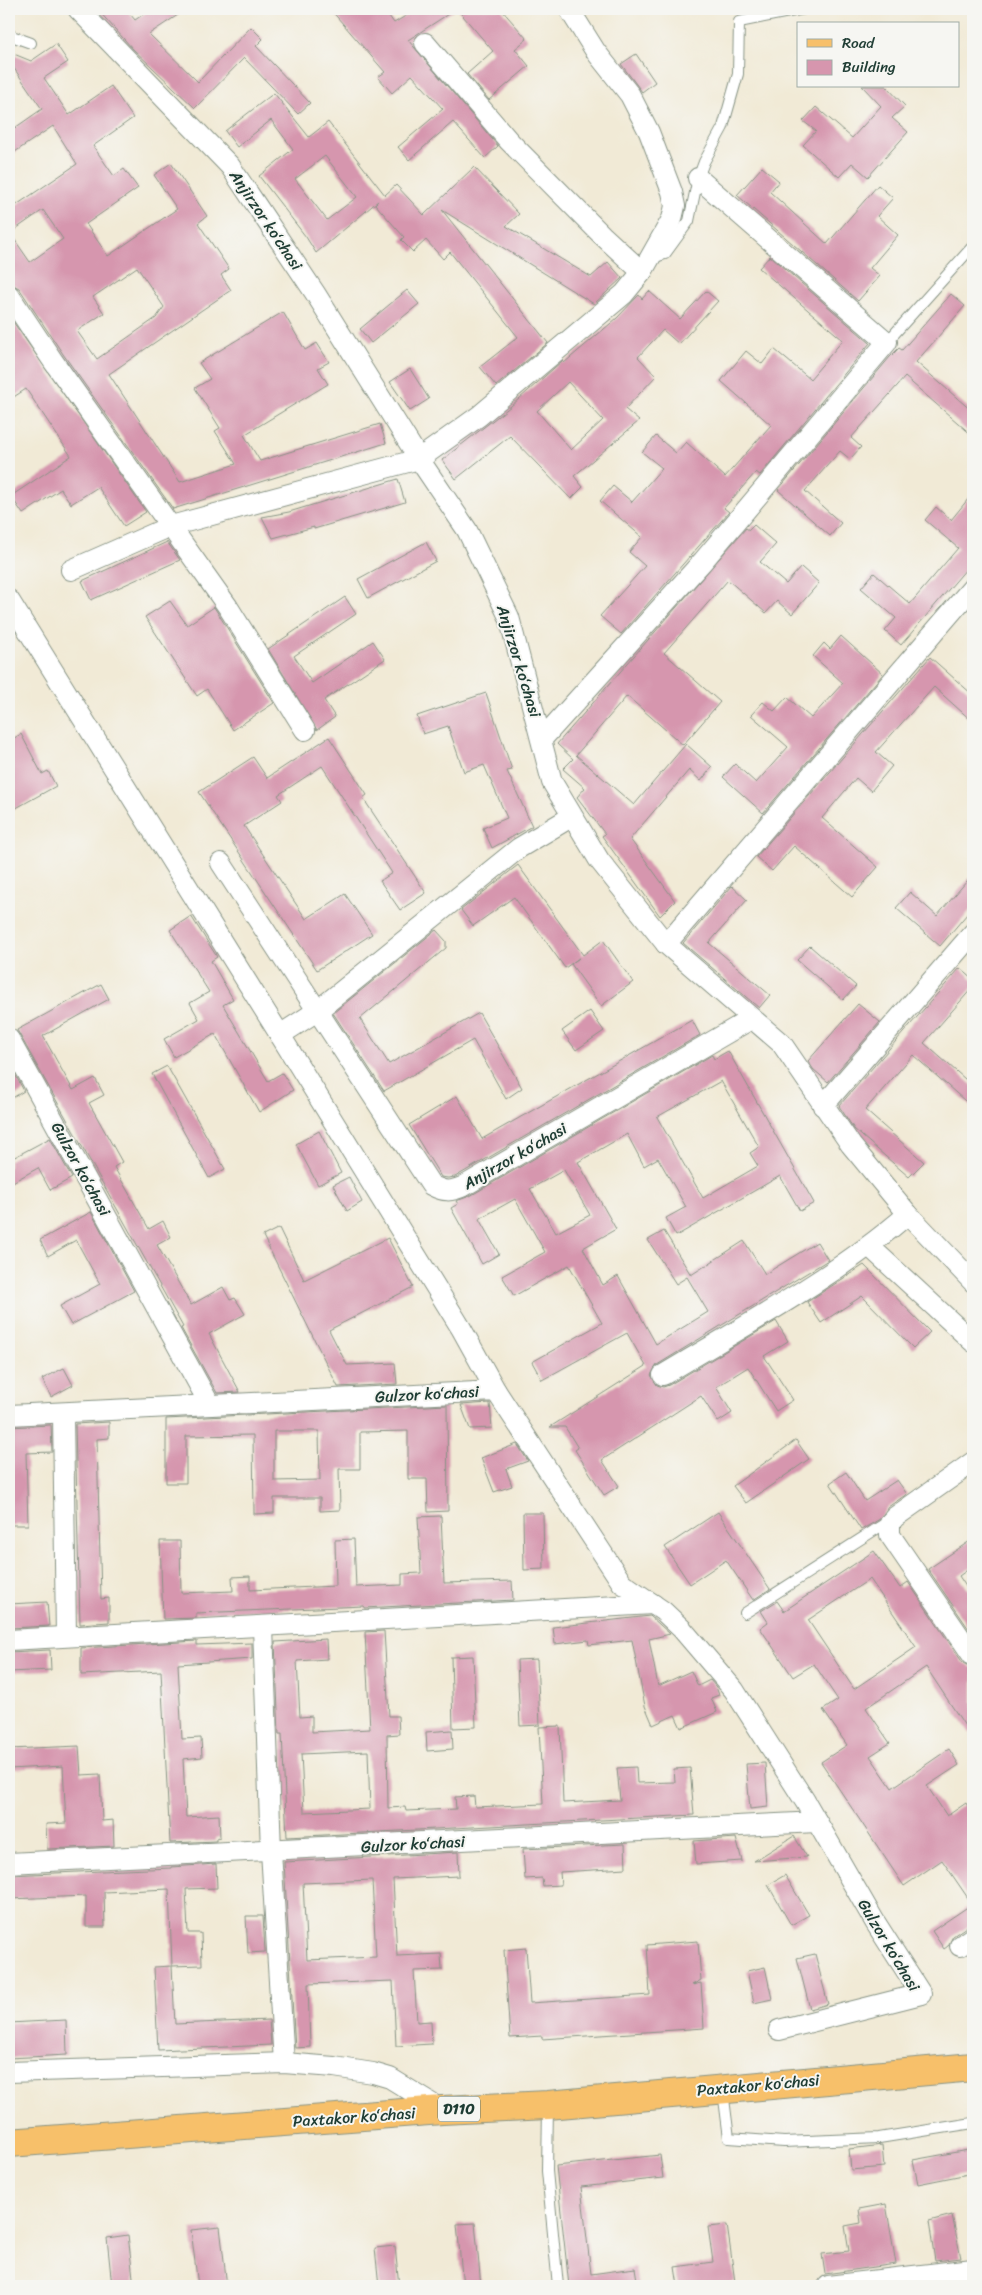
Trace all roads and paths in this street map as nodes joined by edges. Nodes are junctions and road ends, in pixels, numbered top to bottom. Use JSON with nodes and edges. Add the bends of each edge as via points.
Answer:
{"nodes":[{"id":1,"x":78,"y":9,"type":"edge"},
{"id":2,"x":569,"y":9,"type":"edge"},
{"id":3,"x":804,"y":9,"type":"edge"},
{"id":4,"x":9,"y":35,"type":"edge"},
{"id":5,"x":425,"y":42,"type":"dead end"},
{"id":6,"x":31,"y":43,"type":"dead end"},
{"id":7,"x":698,"y":178,"type":"junction"},
{"id":8,"x":973,"y":246,"type":"edge"},
{"id":9,"x":647,"y":265,"type":"junction"},
{"id":10,"x":9,"y":295,"type":"edge"},
{"id":11,"x":887,"y":342,"type":"junction"},
{"id":12,"x":419,"y":459,"type":"junction"},
{"id":13,"x":171,"y":526,"type":"junction"},
{"id":14,"x":71,"y":570,"type":"dead end"},
{"id":15,"x":973,"y":587,"type":"edge"},
{"id":16,"x":9,"y":600,"type":"edge"},
{"id":17,"x":304,"y":730,"type":"dead end"},
{"id":18,"x":542,"y":739,"type":"junction"},
{"id":19,"x":572,"y":817,"type":"junction"},
{"id":20,"x":221,"y":863,"type":"dead end"},
{"id":21,"x":973,"y":933,"type":"edge"},
{"id":22,"x":666,"y":944,"type":"junction"},
{"id":23,"x":317,"y":1011,"type":"junction"},
{"id":24,"x":751,"y":1019,"type":"junction"},
{"id":25,"x":280,"y":1034,"type":"junction"},
{"id":26,"x":9,"y":1038,"type":"edge"},
{"id":27,"x":824,"y":1106,"type":"junction"},
{"id":28,"x":908,"y":1214,"type":"junction"},
{"id":29,"x":869,"y":1246,"type":"junction"},
{"id":30,"x":972,"y":1279,"type":"edge"},
{"id":31,"x":973,"y":1342,"type":"edge"},
{"id":32,"x":663,"y":1375,"type":"dead end"},
{"id":33,"x":496,"y":1391,"type":"junction"},
{"id":34,"x":210,"y":1405,"type":"junction"},
{"id":35,"x":63,"y":1413,"type":"junction"},
{"id":36,"x":9,"y":1415,"type":"edge"},
{"id":37,"x":973,"y":1462,"type":"edge"},
{"id":38,"x":895,"y":1517,"type":"junction"},
{"id":39,"x":653,"y":1604,"type":"junction"},
{"id":40,"x":745,"y":1613,"type":"dead end"},
{"id":41,"x":263,"y":1627,"type":"junction"},
{"id":42,"x":66,"y":1636,"type":"junction"},
{"id":43,"x":9,"y":1640,"type":"edge"},
{"id":44,"x":973,"y":1656,"type":"edge"},
{"id":45,"x":817,"y":1822,"type":"junction"},
{"id":46,"x":271,"y":1851,"type":"junction"},
{"id":47,"x":9,"y":1863,"type":"edge"},
{"id":48,"x":779,"y":2030,"type":"dead end"},
{"id":49,"x":284,"y":2063,"type":"junction"},
{"id":50,"x":973,"y":2067,"type":"edge"},
{"id":51,"x":9,"y":2072,"type":"edge"},
{"id":52,"x":722,"y":2088,"type":"junction"},
{"id":53,"x":548,"y":2104,"type":"junction"},
{"id":54,"x":442,"y":2110,"type":"junction"},
{"id":55,"x":973,"y":2123,"type":"edge"},
{"id":56,"x":9,"y":2143,"type":"edge"},
{"id":57,"x":973,"y":2270,"type":"edge"},
{"id":58,"x":558,"y":2286,"type":"edge"},
{"id":59,"x":828,"y":2286,"type":"edge"}],
"edges":[{"from":1,"to":12,"type":"street","name":"Anjirzor koʻchasi","via":[[230,166],[315,293]]},
{"from":2,"to":9,"type":"street","via":[[596,52],[630,95],[649,132],[672,192],[675,206],[672,218]]},
{"from":3,"to":7,"type":"lane","via":[[739,22],[738,74],[723,127]]},
{"from":4,"to":6,"type":"lane"},
{"from":5,"to":9,"type":"street","via":[[509,141],[602,235]]},
{"from":7,"to":9,"type":"lane","via":[[689,221],[665,254]]},
{"from":7,"to":11,"type":"street"},
{"from":8,"to":11,"type":"lane"},
{"from":9,"to":12,"type":"street","via":[[624,294],[479,416]]},
{"from":10,"to":13,"type":"street"},
{"from":11,"to":18,"type":"street","via":[[703,561]]},
{"from":12,"to":13,"type":"street"},
{"from":12,"to":18,"type":"street","name":"Anjirzor koʻchasi","via":[[467,530],[509,617]]},
{"from":13,"to":14,"type":"street"},
{"from":13,"to":17,"type":"street","via":[[228,607]]},
{"from":15,"to":22,"type":"street"},
{"from":16,"to":25,"type":"street"},
{"from":18,"to":19,"type":"street","name":"Anjirzor koʻchasi","via":[[552,782]]},
{"from":19,"to":22,"type":"street","name":"Anjirzor koʻchasi","via":[[599,860]]},
{"from":19,"to":23,"type":"street","via":[[519,848]]},
{"from":20,"to":23,"type":"street","name":"Anjirzor koʻchasi"},
{"from":21,"to":27,"type":"street"},
{"from":22,"to":24,"type":"street","name":"Anjirzor koʻchasi"},
{"from":23,"to":24,"type":"street","name":"Anjirzor koʻchasi","via":[[431,1185],[442,1191],[464,1186]]},
{"from":23,"to":25,"type":"street"},
{"from":24,"to":27,"type":"street","name":"Anjirzor koʻchasi","via":[[782,1044]]},
{"from":25,"to":33,"type":"street","via":[[461,1328]]},
{"from":26,"to":34,"type":"street","name":"Gulzor koʻchasi"},
{"from":27,"to":28,"type":"street","name":"Anjirzor koʻchasi"},
{"from":28,"to":29,"type":"street"},
{"from":28,"to":30,"type":"street","name":"Anjirzor koʻchasi"},
{"from":29,"to":31,"type":"street"},
{"from":29,"to":32,"type":"street"},
{"from":33,"to":34,"type":"street","name":"Gulzor koʻchasi"},
{"from":33,"to":39,"type":"street","name":"Gulzor koʻchasi","via":[[622,1583]]},
{"from":34,"to":35,"type":"street","name":"Gulzor koʻchasi"},
{"from":35,"to":36,"type":"street","name":"Gulzor koʻchasi"},
{"from":35,"to":42,"type":"street"},
{"from":37,"to":38,"type":"street"},
{"from":38,"to":40,"type":"lane"},
{"from":38,"to":44,"type":"street","via":[[890,1523],[890,1535]]},
{"from":39,"to":41,"type":"street"},
{"from":39,"to":45,"type":"street","name":"Gulzor koʻchasi","via":[[682,1628],[734,1690]]},
{"from":41,"to":42,"type":"street"},
{"from":41,"to":46,"type":"street"},
{"from":42,"to":43,"type":"street"},
{"from":45,"to":46,"type":"street","name":"Gulzor koʻchasi"},
{"from":45,"to":48,"type":"street","name":"Gulzor koʻchasi","via":[[922,1994]]},
{"from":46,"to":47,"type":"street","name":"Gulzor koʻchasi"},
{"from":46,"to":49,"type":"street"},
{"from":49,"to":51,"type":"street"},
{"from":49,"to":54,"type":"street","via":[[374,2073],[390,2078]]},
{"from":50,"to":52,"type":"main road","name":"Paxtakor koʻchasi","number":"D110"},
{"from":52,"to":53,"type":"main road","name":"Paxtakor koʻchasi","number":"D110"},
{"from":52,"to":55,"type":"lane","via":[[729,2138],[784,2142],[879,2138]]},
{"from":53,"to":54,"type":"main road","name":"Paxtakor koʻchasi","number":"D110"},
{"from":53,"to":58,"type":"lane","via":[[546,2171]]},
{"from":54,"to":56,"type":"main road","name":"Paxtakor koʻchasi","number":"D110"},
{"from":57,"to":59,"type":"street"}]}
